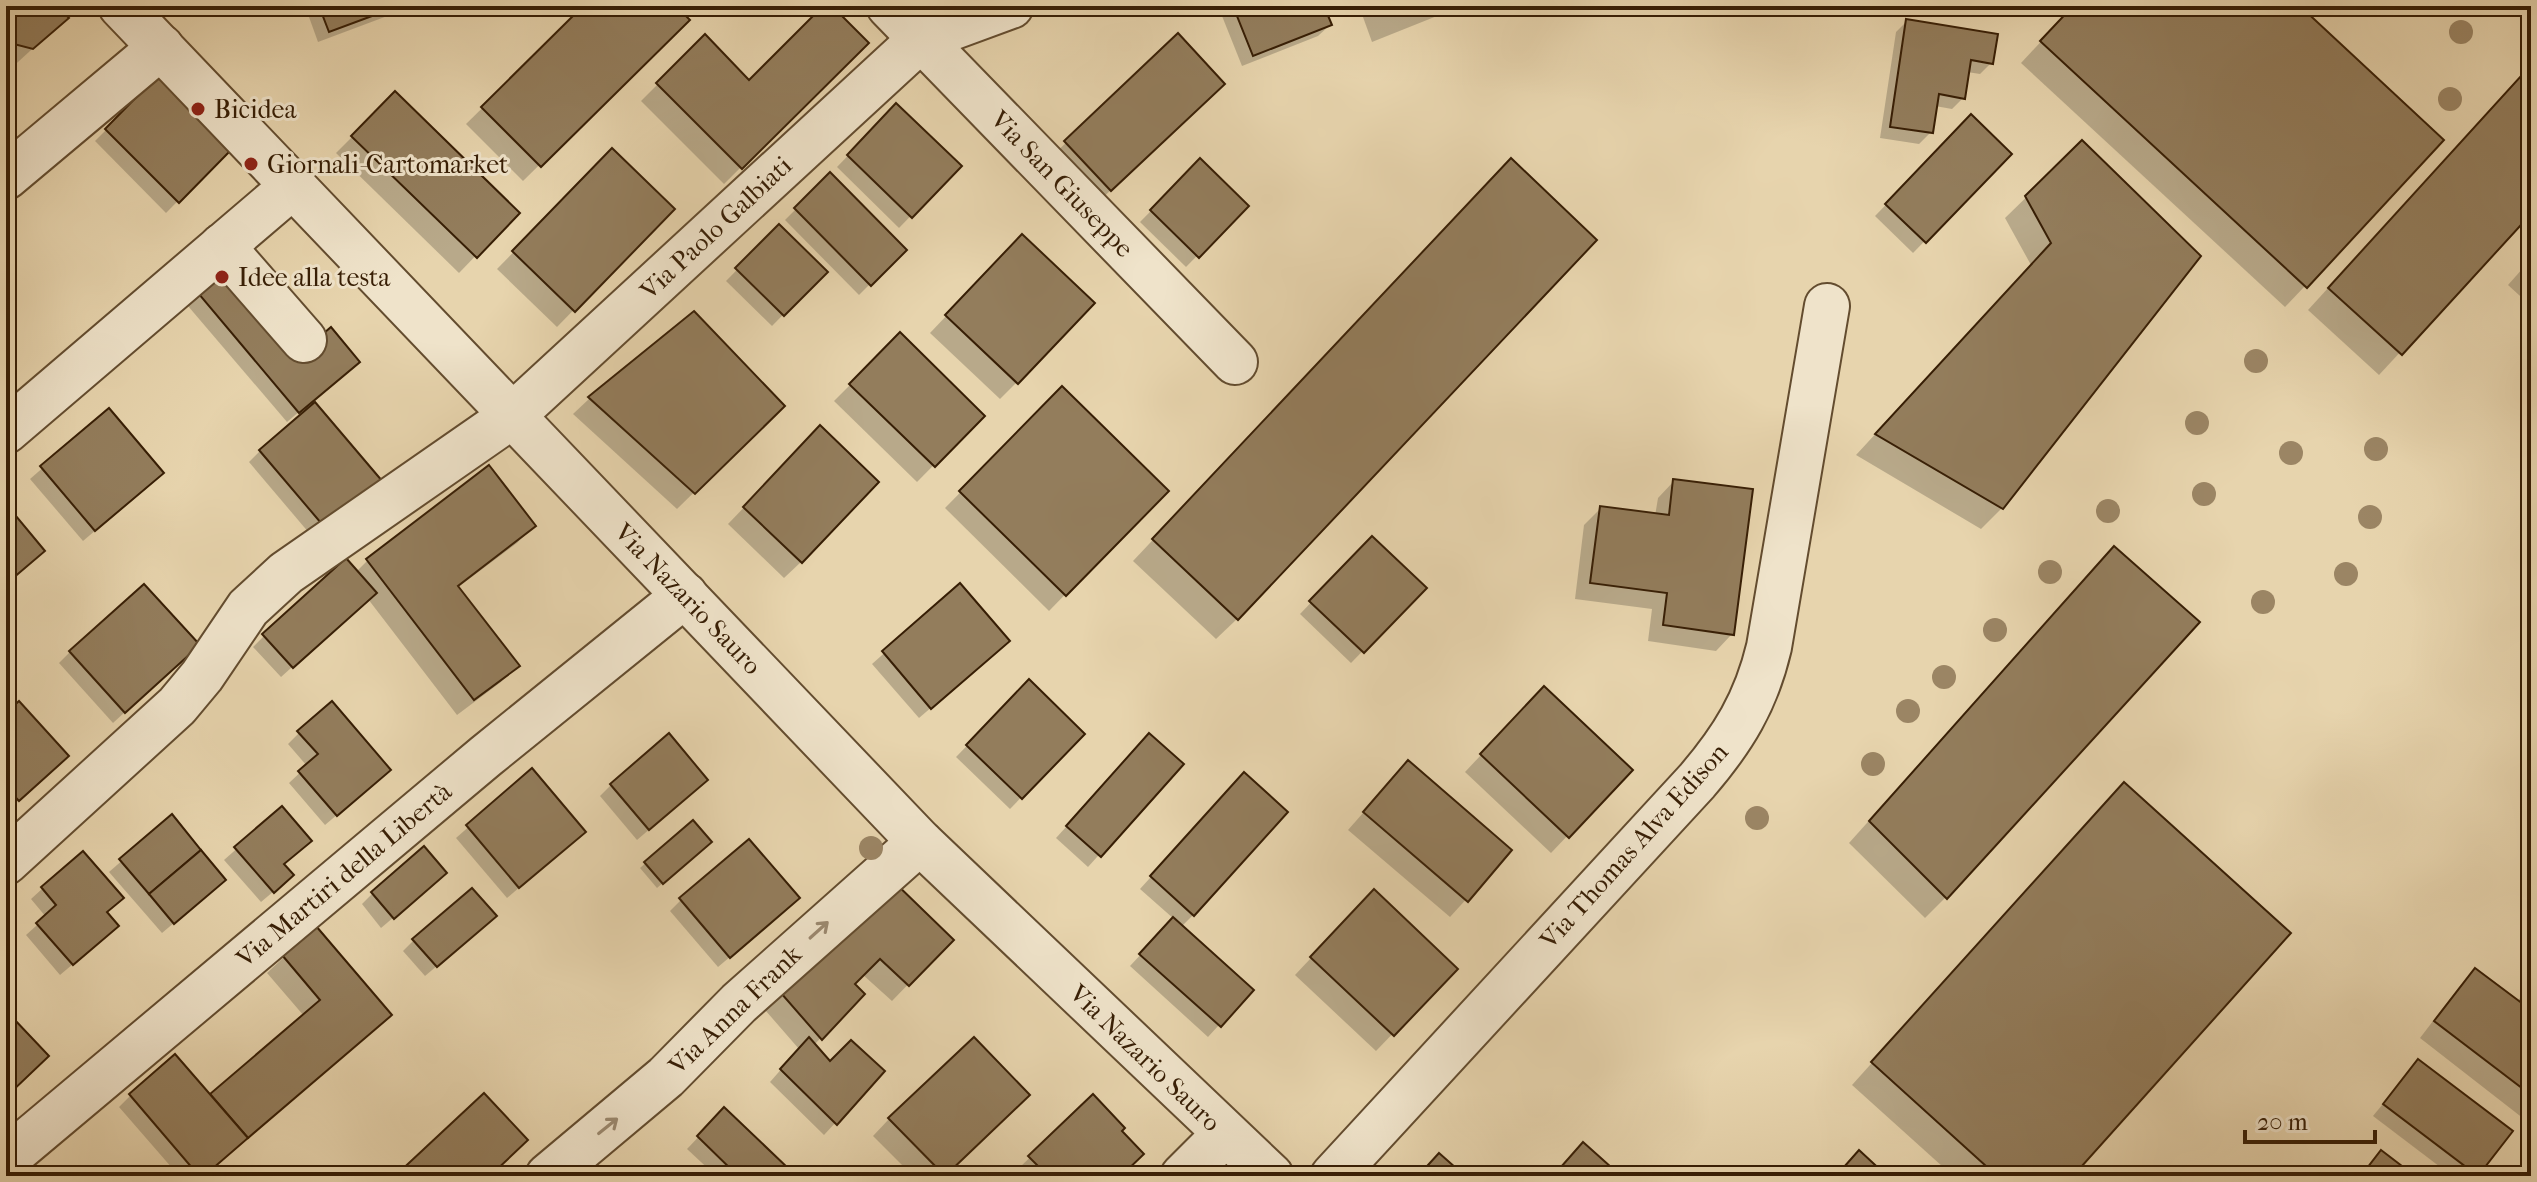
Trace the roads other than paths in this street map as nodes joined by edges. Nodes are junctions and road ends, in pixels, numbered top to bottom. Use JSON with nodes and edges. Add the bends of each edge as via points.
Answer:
{"nodes":[{"id":1,"x":121,"y":6,"type":"edge"},
{"id":2,"x":889,"y":6,"type":"edge"},
{"id":3,"x":1011,"y":6,"type":"edge"},
{"id":4,"x":921,"y":39,"type":"junction"},
{"id":5,"x":161,"y":47,"type":"junction"},
{"id":6,"x":6,"y":177,"type":"edge"},
{"id":7,"x":294,"y":185,"type":"junction"},
{"id":8,"x":222,"y":246,"type":"junction"},
{"id":9,"x":1827,"y":306,"type":"dead end"},
{"id":10,"x":304,"y":340,"type":"dead end"},
{"id":11,"x":1235,"y":362,"type":"dead end"},
{"id":12,"x":512,"y":416,"type":"junction"},
{"id":13,"x":6,"y":431,"type":"edge"},
{"id":14,"x":685,"y":595,"type":"junction"},
{"id":15,"x":920,"y":842,"type":"junction"},
{"id":16,"x":6,"y":862,"type":"edge"},
{"id":17,"x":1225,"y":1134,"type":"junction"},
{"id":18,"x":6,"y":1159,"type":"edge"},
{"id":19,"x":548,"y":1176,"type":"edge"},
{"id":20,"x":1183,"y":1176,"type":"edge"},
{"id":21,"x":1271,"y":1176,"type":"edge"},
{"id":22,"x":1333,"y":1176,"type":"edge"}],
"edges":[{"from":1,"to":5,"type":"street","name":"Via Nazario Sauro"},
{"from":2,"to":4,"type":"street","name":"Via San Giuseppe"},
{"from":3,"to":4,"type":"street"},
{"from":4,"to":11,"type":"street","name":"Via San Giuseppe"},
{"from":4,"to":12,"type":"street","name":"Via Paolo Galbiati"},
{"from":5,"to":6,"type":"street"},
{"from":5,"to":7,"type":"street","name":"Via Nazario Sauro"},
{"from":7,"to":8,"type":"street"},
{"from":7,"to":12,"type":"street","name":"Via Nazario Sauro"},
{"from":8,"to":10,"type":"street"},
{"from":8,"to":13,"type":"street"},
{"from":9,"to":22,"type":"street","name":"Via Thomas Alva Edison","via":[[1769,647],[1748,712],[1697,781]]},
{"from":12,"to":14,"type":"street","name":"Via Nazario Sauro"},
{"from":12,"to":16,"type":"street","name":"Via Paolo Galbiati","via":[[286,573],[248,608],[184,699]]},
{"from":14,"to":15,"type":"street","name":"Via Nazario Sauro"},
{"from":14,"to":18,"type":"street","name":"Via Martiri della Libertà"},
{"from":15,"to":17,"type":"street","name":"Via Nazario Sauro"},
{"from":19,"to":15,"type":"street","name":"Via Anna Frank","one_way":true,"via":[[666,1077],[739,1003]]},
{"from":17,"to":20,"type":"street"},
{"from":17,"to":21,"type":"street","name":"Via Nazario Sauro"}]}
